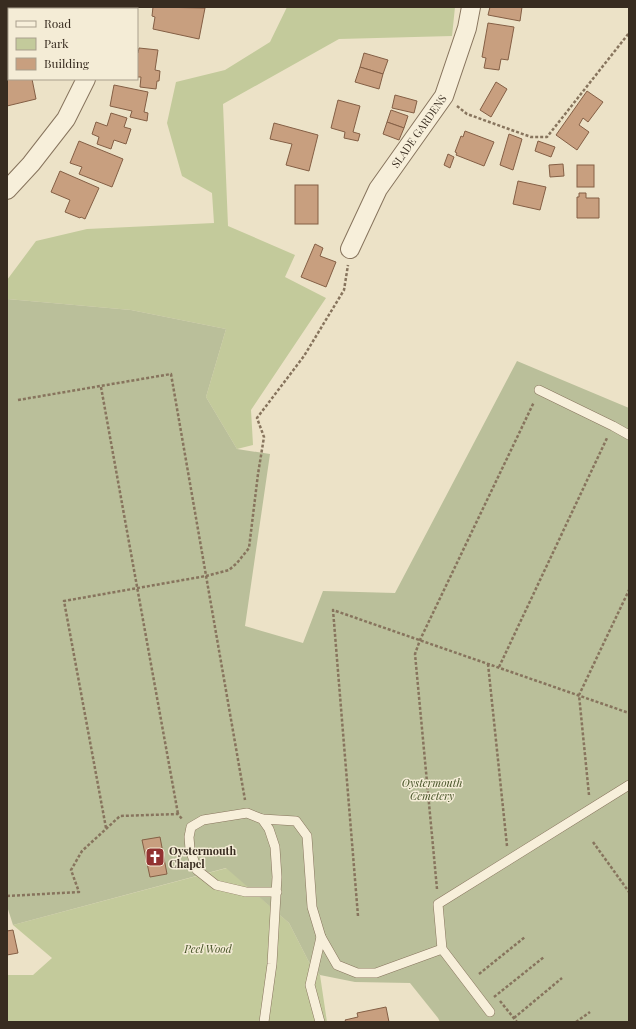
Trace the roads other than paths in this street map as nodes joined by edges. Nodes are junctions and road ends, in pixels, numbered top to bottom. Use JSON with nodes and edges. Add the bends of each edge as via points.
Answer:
{"nodes":[{"id":1,"x":471,"y":7,"type":"edge"},
{"id":2,"x":86,"y":80,"type":"edge"},
{"id":3,"x":10,"y":178,"type":"edge"},
{"id":4,"x":350,"y":249,"type":"road end"},
{"id":5,"x":539,"y":390,"type":"road end"},
{"id":6,"x":629,"y":435,"type":"edge"},
{"id":7,"x":629,"y":784,"type":"edge"},
{"id":8,"x":262,"y":819,"type":"junction"},
{"id":9,"x":277,"y":892,"type":"junction"},
{"id":10,"x":321,"y":936,"type":"junction"},
{"id":11,"x":442,"y":949,"type":"junction"},
{"id":12,"x":487,"y":1008,"type":"road end"},
{"id":13,"x":264,"y":1022,"type":"edge"},
{"id":14,"x":320,"y":1022,"type":"edge"}],
"edges":[{"from":1,"to":4,"type":"street","name":"SLADE GARDENS","via":[[467,28],[444,96],[378,188]]},
{"from":2,"to":3,"type":"street","via":[[66,119],[31,164]]},
{"from":5,"to":6,"type":"lane"},
{"from":7,"to":11,"type":"lane","via":[[438,904]]},
{"from":8,"to":9,"type":"lane","via":[[269,829],[275,847]]},
{"from":8,"to":9,"type":"lane","via":[[248,813],[203,820],[190,827],[190,849],[197,870],[216,885],[246,892]]},
{"from":8,"to":10,"type":"lane","via":[[296,821],[307,836],[312,907]]},
{"from":9,"to":13,"type":"lane","via":[[272,964]]},
{"from":10,"to":11,"type":"lane","via":[[337,965],[357,973],[376,973]]},
{"from":10,"to":14,"type":"lane","via":[[310,985]]},
{"from":11,"to":12,"type":"lane"}]}
